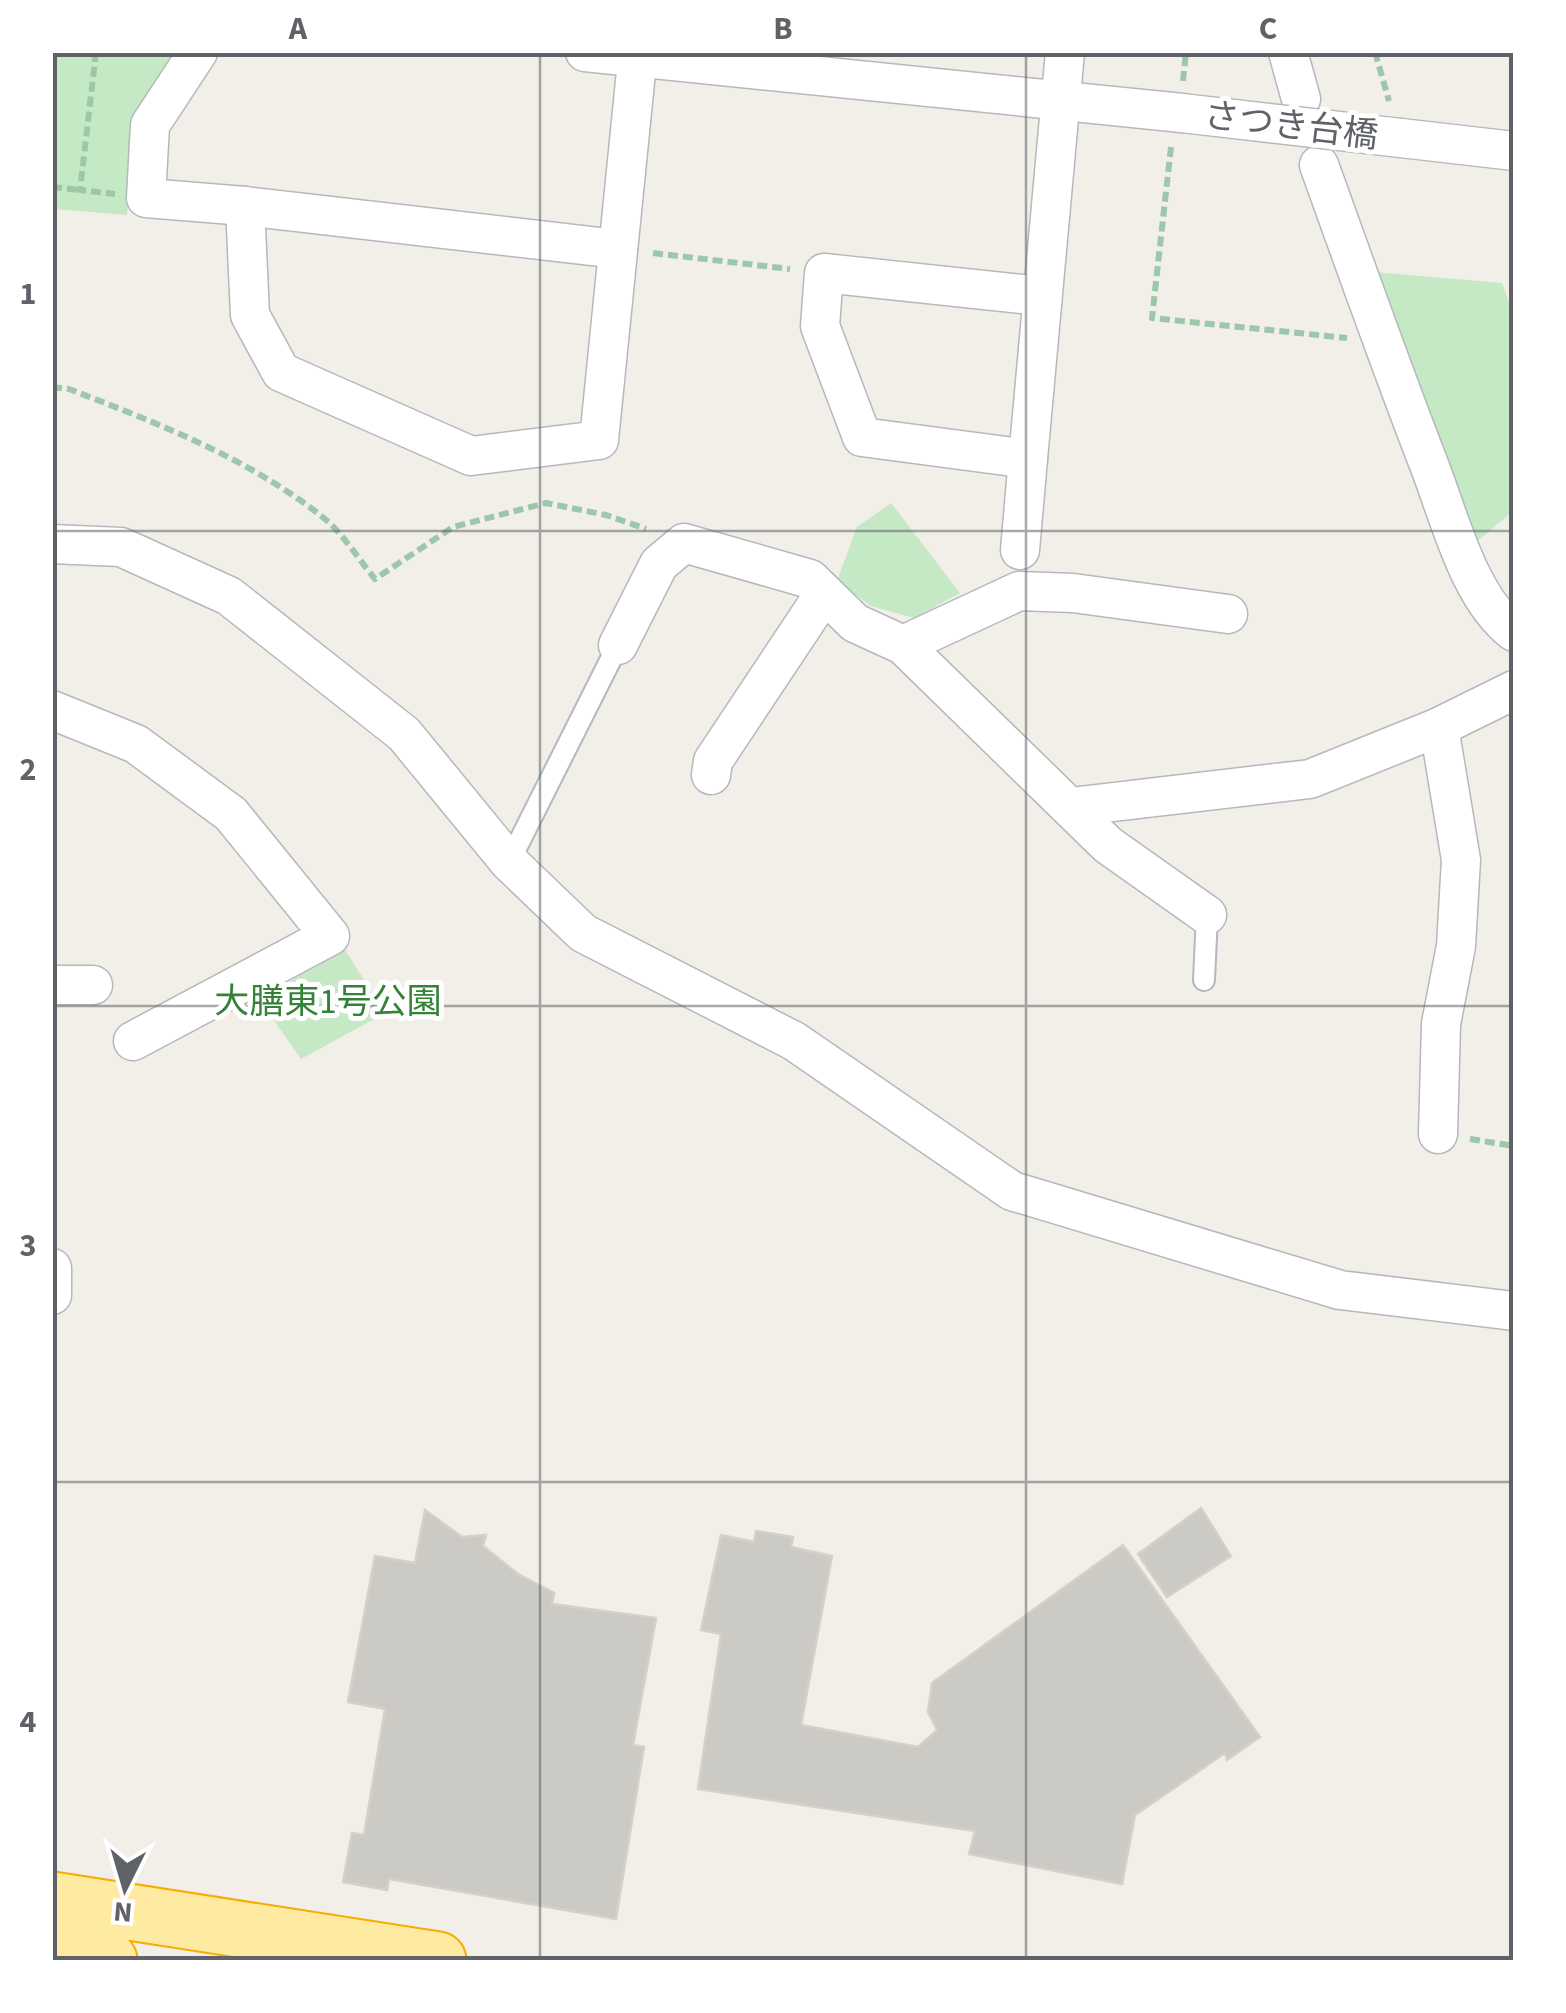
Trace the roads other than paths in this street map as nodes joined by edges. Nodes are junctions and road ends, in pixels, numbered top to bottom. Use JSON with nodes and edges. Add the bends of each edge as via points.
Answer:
{"nodes":[{"id":1,"x":198,"y":52,"type":"edge"},
{"id":2,"x":585,"y":52,"type":"edge"},
{"id":3,"x":1065,"y":52,"type":"edge"},
{"id":4,"x":1288,"y":52,"type":"edge"},
{"id":5,"x":638,"y":55,"type":"edge"},
{"id":6,"x":1059,"y":99,"type":"junction"},
{"id":7,"x":1301,"y":99,"type":"dead end"},
{"id":8,"x":1514,"y":151,"type":"edge"},
{"id":9,"x":1320,"y":165,"type":"dead end"},
{"id":10,"x":246,"y":206,"type":"junction"},
{"id":11,"x":617,"y":249,"type":"junction"},
{"id":12,"x":1041,"y":296,"type":"junction"},
{"id":13,"x":1028,"y":459,"type":"junction"},
{"id":14,"x":52,"y":544,"type":"edge"},
{"id":15,"x":1020,"y":550,"type":"dead end"},
{"id":16,"x":824,"y":594,"type":"junction"},
{"id":17,"x":1228,"y":614,"type":"dead end"},
{"id":18,"x":1514,"y":632,"type":"edge"},
{"id":19,"x":618,"y":645,"type":"joint"},
{"id":20,"x":903,"y":645,"type":"junction"},
{"id":21,"x":1514,"y":690,"type":"edge"},
{"id":22,"x":52,"y":710,"type":"edge"},
{"id":23,"x":1438,"y":727,"type":"junction"},
{"id":24,"x":711,"y":775,"type":"dead end"},
{"id":25,"x":1071,"y":806,"type":"junction"},
{"id":26,"x":509,"y":862,"type":"junction"},
{"id":27,"x":1207,"y":915,"type":"joint"},
{"id":28,"x":1204,"y":980,"type":"dead end"},
{"id":29,"x":52,"y":985,"type":"edge"},
{"id":30,"x":93,"y":985,"type":"dead end"},
{"id":31,"x":133,"y":1041,"type":"dead end"},
{"id":32,"x":1438,"y":1134,"type":"dead end"},
{"id":33,"x":52,"y":1268,"type":"edge"},
{"id":34,"x":52,"y":1295,"type":"edge"},
{"id":35,"x":1514,"y":1310,"type":"edge"},
{"id":36,"x":52,"y":1900,"type":"edge"},
{"id":37,"x":52,"y":1951,"type":"edge"},
{"id":38,"x":109,"y":1960,"type":"edge"},
{"id":39,"x":438,"y":1960,"type":"edge"}],
"edges":[{"from":1,"to":10,"type":"street","via":[[150,125],[146,198]]},
{"from":2,"to":5,"type":"street","name":"さつき台橋"},
{"from":3,"to":6,"type":"street"},
{"from":4,"to":7,"type":"street"},
{"from":5,"to":6,"type":"street","name":"さつき台橋"},
{"from":5,"to":11,"type":"street"},
{"from":6,"to":8,"type":"street","name":"さつき台橋","bridge":true,"via":[[1178,114],[1397,127]]},
{"from":6,"to":12,"type":"street"},
{"from":9,"to":18,"type":"street","via":[[1476,586]]},
{"from":10,"to":11,"type":"street"},
{"from":10,"to":11,"type":"street","via":[[250,315],[281,372],[471,456],[599,440]]},
{"from":12,"to":13,"type":"street"},
{"from":12,"to":13,"type":"street","via":[[824,273],[820,326],[862,436]]},
{"from":13,"to":15,"type":"street"},
{"from":14,"to":26,"type":"street","via":[[121,547],[229,596],[404,734]]},
{"from":16,"to":19,"type":"street","via":[[810,579],[684,543],[659,564]]},
{"from":16,"to":20,"type":"street","via":[[856,623]]},
{"from":16,"to":24,"type":"street","via":[[713,762]]},
{"from":17,"to":20,"type":"street","via":[[1019,591]]},
{"from":19,"to":26,"type":"lane"},
{"from":20,"to":25,"type":"street"},
{"from":21,"to":23,"type":"street"},
{"from":22,"to":31,"type":"street","via":[[136,744],[231,814],[330,936]]},
{"from":23,"to":25,"type":"street","via":[[1310,779]]},
{"from":23,"to":32,"type":"street","via":[[1461,860],[1456,946],[1440,1024]]},
{"from":25,"to":27,"type":"street","via":[[1108,845]]},
{"from":26,"to":35,"type":"street","via":[[583,933],[794,1041],[1012,1192],[1340,1290]]},
{"from":27,"to":28,"type":"lane"},
{"from":29,"to":30,"type":"street"},
{"from":33,"to":34,"type":"street"},
{"from":36,"to":39,"type":"highway"},
{"from":37,"to":38,"type":"highway"}]}
